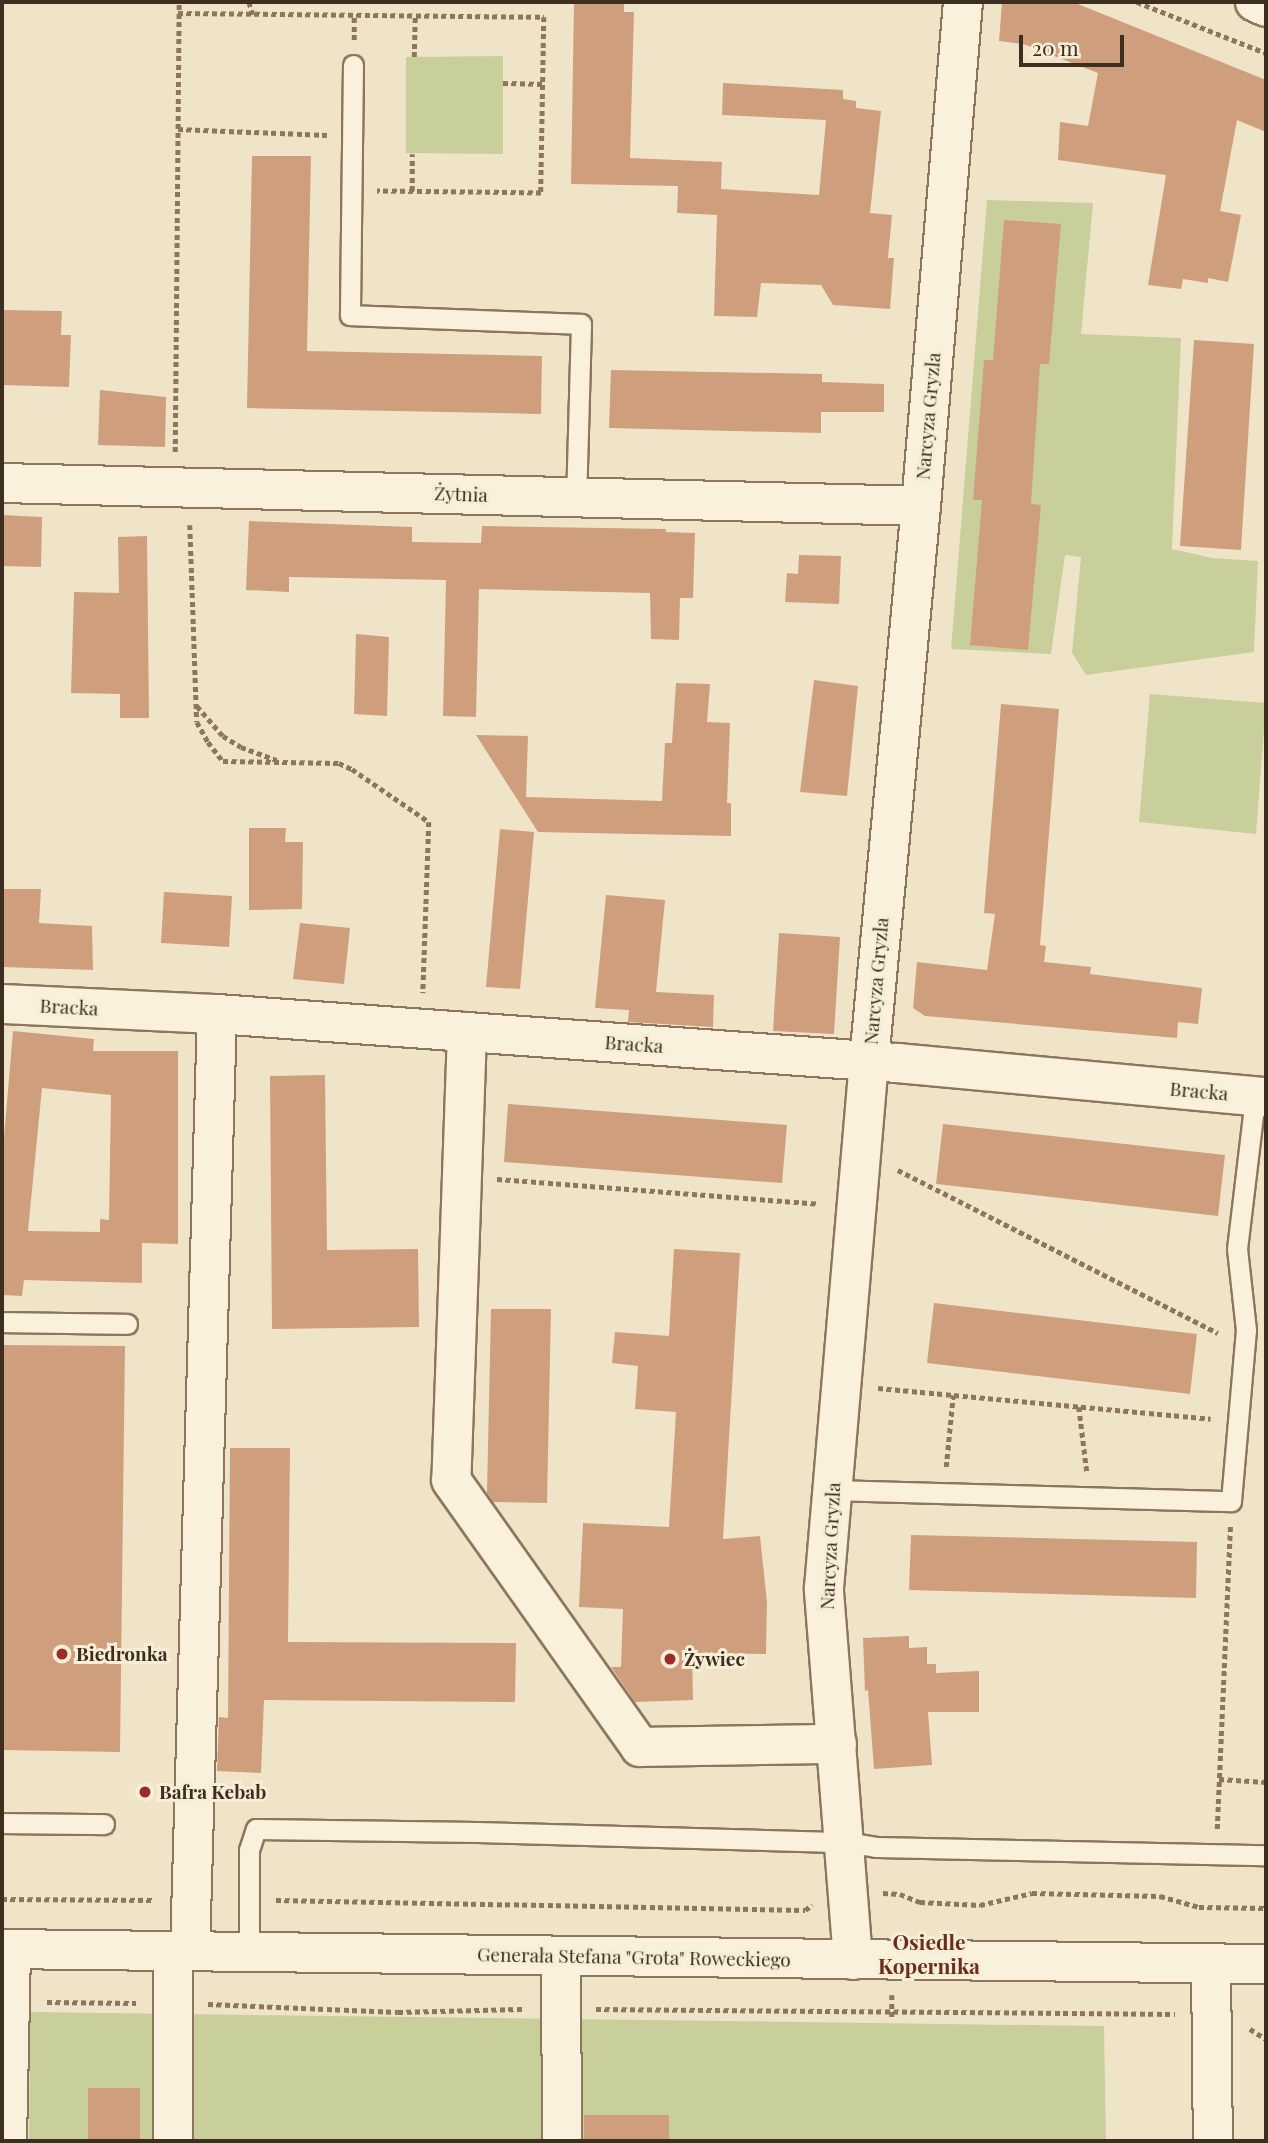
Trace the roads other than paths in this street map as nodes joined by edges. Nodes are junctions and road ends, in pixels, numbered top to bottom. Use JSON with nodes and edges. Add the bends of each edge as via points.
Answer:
{"nodes":[{"id":1,"x":962,"y":2,"type":"edge"},
{"id":2,"x":1255,"y":2,"type":"edge"},
{"id":3,"x":1266,"y":7,"type":"edge"},
{"id":4,"x":353,"y":65,"type":"dead end"},
{"id":5,"x":2,"y":483,"type":"edge"},
{"id":6,"x":576,"y":498,"type":"junction"},
{"id":7,"x":921,"y":506,"type":"junction"},
{"id":8,"x":2,"y":1004,"type":"edge"},
{"id":9,"x":217,"y":1014,"type":"junction"},
{"id":10,"x":467,"y":1032,"type":"junction"},
{"id":11,"x":869,"y":1061,"type":"junction"},
{"id":12,"x":1261,"y":1097,"type":"edge"},
{"id":13,"x":2,"y":1321,"type":"edge"},
{"id":14,"x":127,"y":1324,"type":"dead end"},
{"id":15,"x":832,"y":1490,"type":"junction"},
{"id":16,"x":837,"y":1744,"type":"junction"},
{"id":17,"x":2,"y":1823,"type":"edge"},
{"id":18,"x":104,"y":1824,"type":"dead end"},
{"id":19,"x":845,"y":1842,"type":"junction"},
{"id":20,"x":1266,"y":1855,"type":"edge"},
{"id":21,"x":6,"y":1949,"type":"edge"},
{"id":22,"x":182,"y":1951,"type":"junction"},
{"id":23,"x":249,"y":1951,"type":"junction"},
{"id":24,"x":561,"y":1956,"type":"junction"},
{"id":25,"x":853,"y":1960,"type":"junction"},
{"id":26,"x":1211,"y":1963,"type":"junction"},
{"id":27,"x":1266,"y":1964,"type":"edge"},
{"id":28,"x":7,"y":2141,"type":"edge"},
{"id":29,"x":173,"y":2141,"type":"edge"},
{"id":30,"x":562,"y":2141,"type":"edge"},
{"id":31,"x":1213,"y":2141,"type":"edge"}],
"edges":[{"from":1,"to":7,"type":"street","name":"Narcyza Gryzla"},
{"from":2,"to":3,"type":"street"},
{"from":4,"to":6,"type":"lane","via":[[349,315],[581,324]]},
{"from":5,"to":6,"type":"street","name":"Żytnia"},
{"from":6,"to":7,"type":"street","name":"Żytnia"},
{"from":7,"to":11,"type":"street","name":"Narcyza Gryzla"},
{"from":8,"to":9,"type":"street","name":"Bracka"},
{"from":9,"to":10,"type":"street","name":"Bracka"},
{"from":9,"to":22,"type":"street","via":[[192,1900]]},
{"from":10,"to":11,"type":"street","name":"Bracka"},
{"from":10,"to":16,"type":"street","via":[[451,1480],[640,1747]]},
{"from":11,"to":12,"type":"street","name":"Bracka"},
{"from":11,"to":15,"type":"street","name":"Narcyza Gryzla"},
{"from":12,"to":15,"type":"lane","via":[[1237,1250],[1246,1327],[1231,1501]]},
{"from":13,"to":14,"type":"lane"},
{"from":15,"to":16,"type":"street","name":"Narcyza Gryzla","via":[[824,1588]]},
{"from":16,"to":19,"type":"street","name":"Narcyza Gryzla"},
{"from":17,"to":18,"type":"lane"},
{"from":19,"to":20,"type":"lane","via":[[875,1847]]},
{"from":19,"to":23,"type":"lane","via":[[257,1829],[250,1850]]},
{"from":19,"to":25,"type":"street","name":"Narcyza Gryzla"},
{"from":21,"to":22,"type":"street","name":"Generała Stefana \"Grota\" Roweckiego"},
{"from":21,"to":28,"type":"street","via":[[10,2001]]},
{"from":22,"to":23,"type":"street","name":"Generała Stefana \"Grota\" Roweckiego"},
{"from":22,"to":29,"type":"street","via":[[173,2004]]},
{"from":23,"to":24,"type":"street","name":"Generała Stefana \"Grota\" Roweckiego"},
{"from":24,"to":25,"type":"street","name":"Generała Stefana \"Grota\" Roweckiego"},
{"from":24,"to":30,"type":"street"},
{"from":25,"to":26,"type":"street","name":"Generała Stefana \"Grota\" Roweckiego"},
{"from":26,"to":27,"type":"street","name":"Generała Stefana \"Grota\" Roweckiego"},
{"from":26,"to":31,"type":"street"}]}
